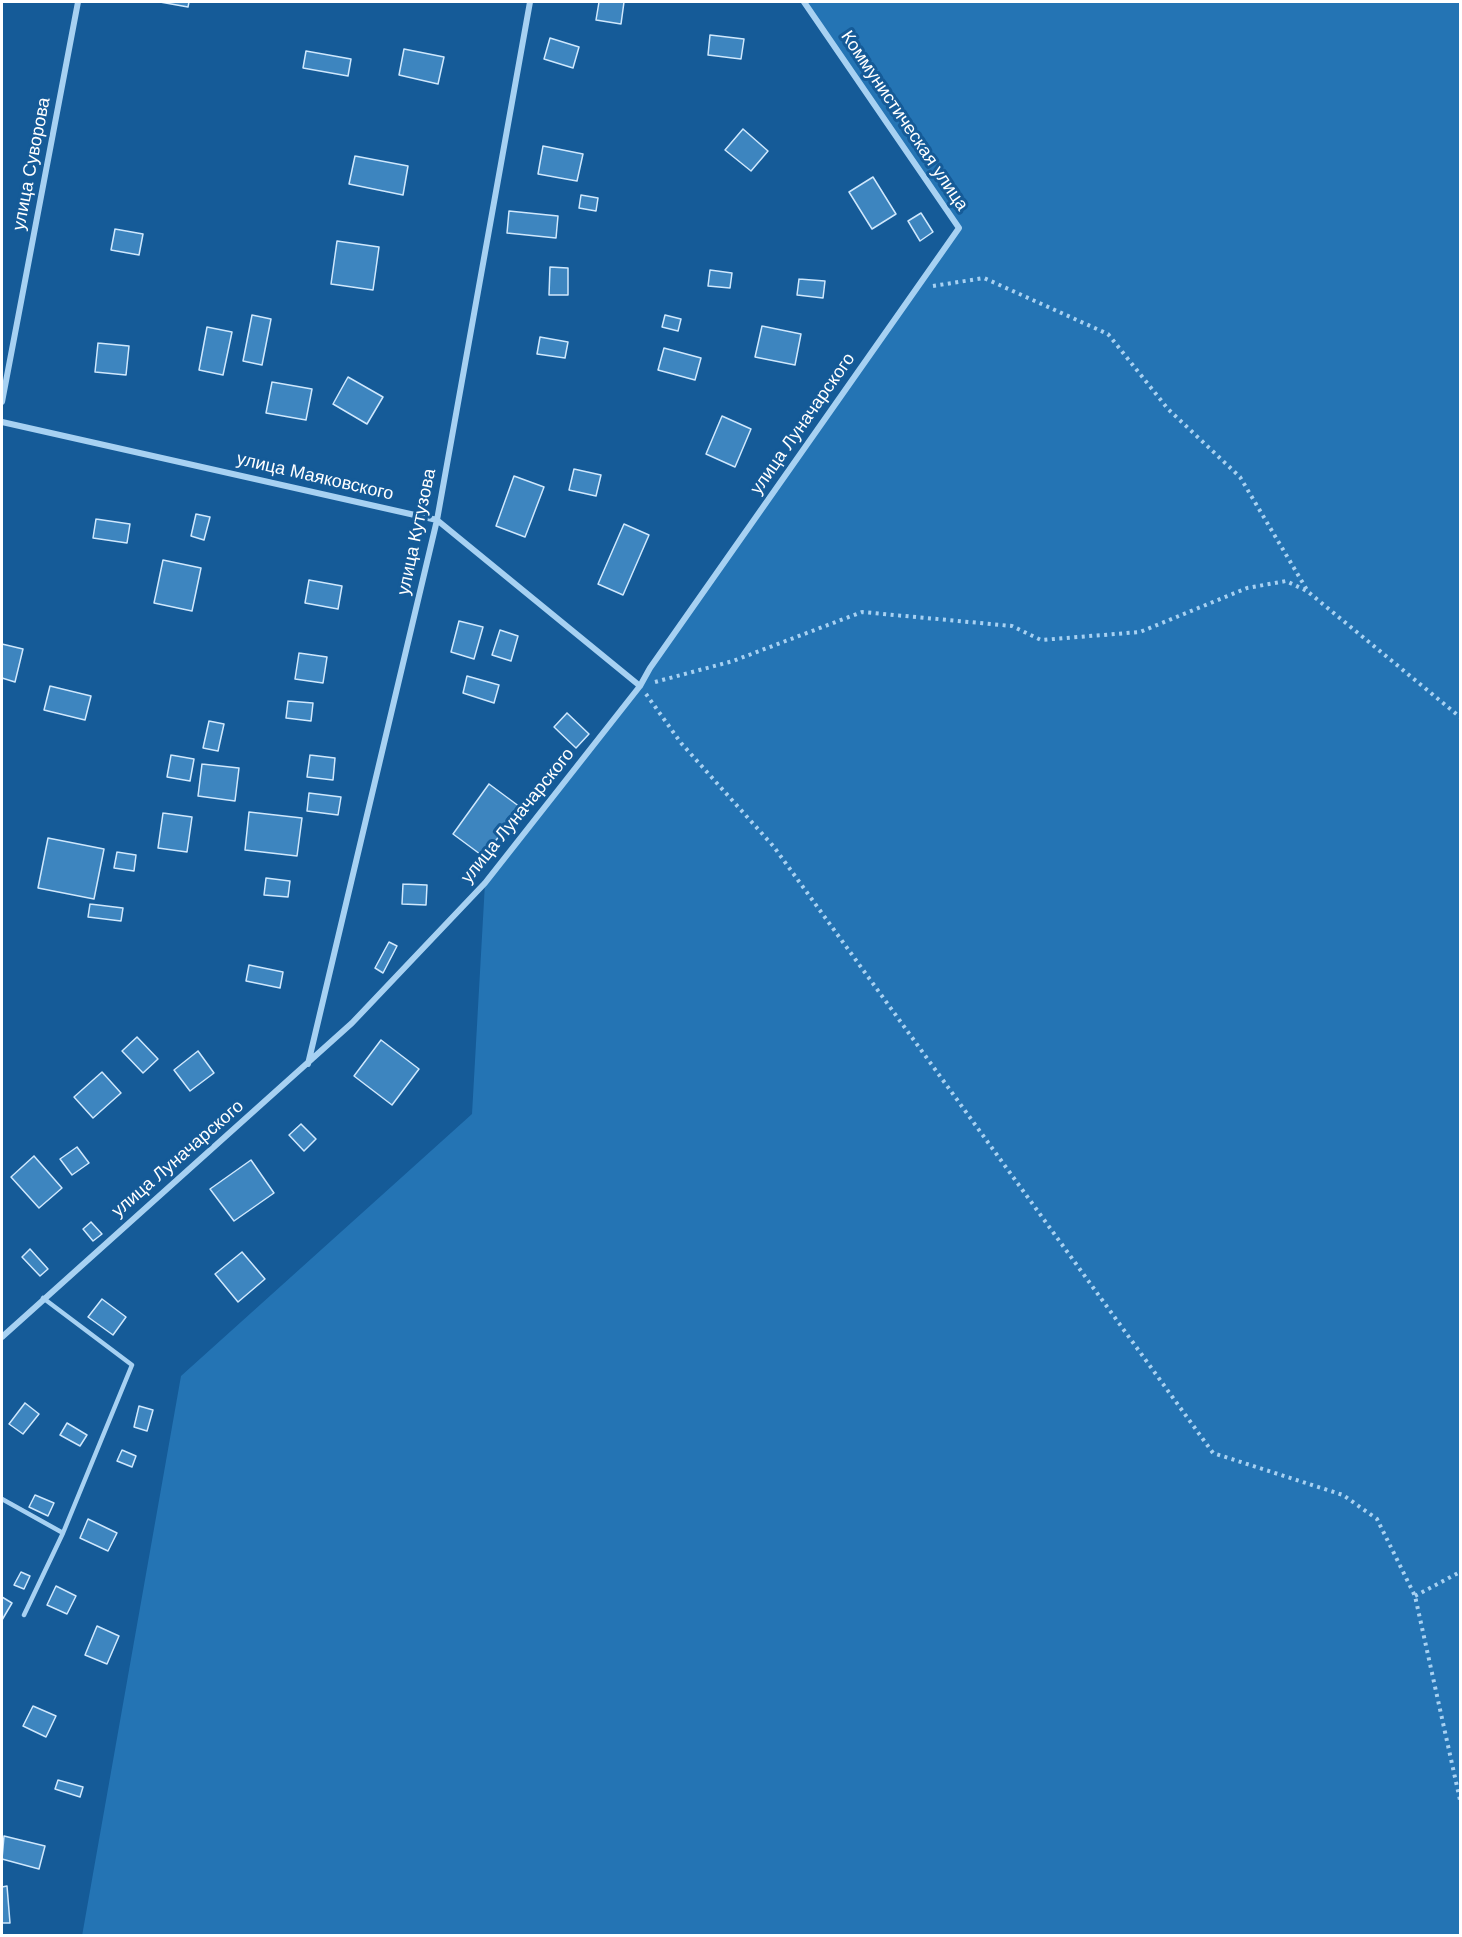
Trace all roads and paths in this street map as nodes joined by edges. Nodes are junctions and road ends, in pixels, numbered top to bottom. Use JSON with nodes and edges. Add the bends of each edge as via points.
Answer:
{"nodes":[{"id":1,"x":78,"y":2,"type":"edge"},
{"id":2,"x":530,"y":2,"type":"edge"},
{"id":3,"x":804,"y":2,"type":"edge"},
{"id":4,"x":959,"y":228,"type":"joint"},
{"id":5,"x":916,"y":290,"type":"junction"},
{"id":6,"x":2,"y":402,"type":"edge"},
{"id":7,"x":2,"y":422,"type":"edge"},
{"id":8,"x":437,"y":520,"type":"junction"},
{"id":9,"x":1307,"y":591,"type":"junction"},
{"id":10,"x":640,"y":686,"type":"junction"},
{"id":11,"x":1461,"y":717,"type":"edge"},
{"id":12,"x":308,"y":1065,"type":"junction"},
{"id":13,"x":43,"y":1297,"type":"junction"},
{"id":14,"x":2,"y":1337,"type":"edge"},
{"id":15,"x":2,"y":1499,"type":"edge"},
{"id":16,"x":63,"y":1533,"type":"junction"},
{"id":17,"x":1461,"y":1572,"type":"edge"},
{"id":18,"x":1415,"y":1596,"type":"junction"},
{"id":19,"x":24,"y":1615,"type":"dead end"},
{"id":20,"x":1461,"y":1800,"type":"edge"}],
"edges":[{"from":1,"to":6,"type":"street","name":"улица Суворова"},
{"from":2,"to":8,"type":"street","name":"улица Кутузова"},
{"from":3,"to":4,"type":"street","name":"Коммунистическая улица"},
{"from":4,"to":5,"type":"street","name":"улица Луначарского"},
{"from":5,"to":9,"type":"path","via":[[984,278],[1108,334],[1168,409],[1240,477]]},
{"from":5,"to":10,"type":"street","name":"улица Луначарского"},
{"from":7,"to":8,"type":"street","name":"улица Маяковского"},
{"from":8,"to":10,"type":"street","name":"улица Маяковского"},
{"from":8,"to":12,"type":"street","name":"улица Кутузова"},
{"from":9,"to":10,"type":"path","via":[[1286,581],[1247,588],[1140,632],[1041,640],[1012,626],[862,612],[733,662]]},
{"from":9,"to":11,"type":"path"},
{"from":10,"to":12,"type":"street","name":"улица Луначарского","via":[[484,883]]},
{"from":10,"to":18,"type":"path","via":[[681,743],[774,847],[1213,1453],[1343,1494],[1377,1519]]},
{"from":12,"to":13,"type":"street","name":"улица Луначарского"},
{"from":13,"to":14,"type":"street","name":"улица Луначарского"},
{"from":13,"to":16,"type":"lane","via":[[132,1365]]},
{"from":15,"to":16,"type":"lane"},
{"from":16,"to":19,"type":"lane"},
{"from":17,"to":18,"type":"path"},
{"from":18,"to":20,"type":"path"}]}
